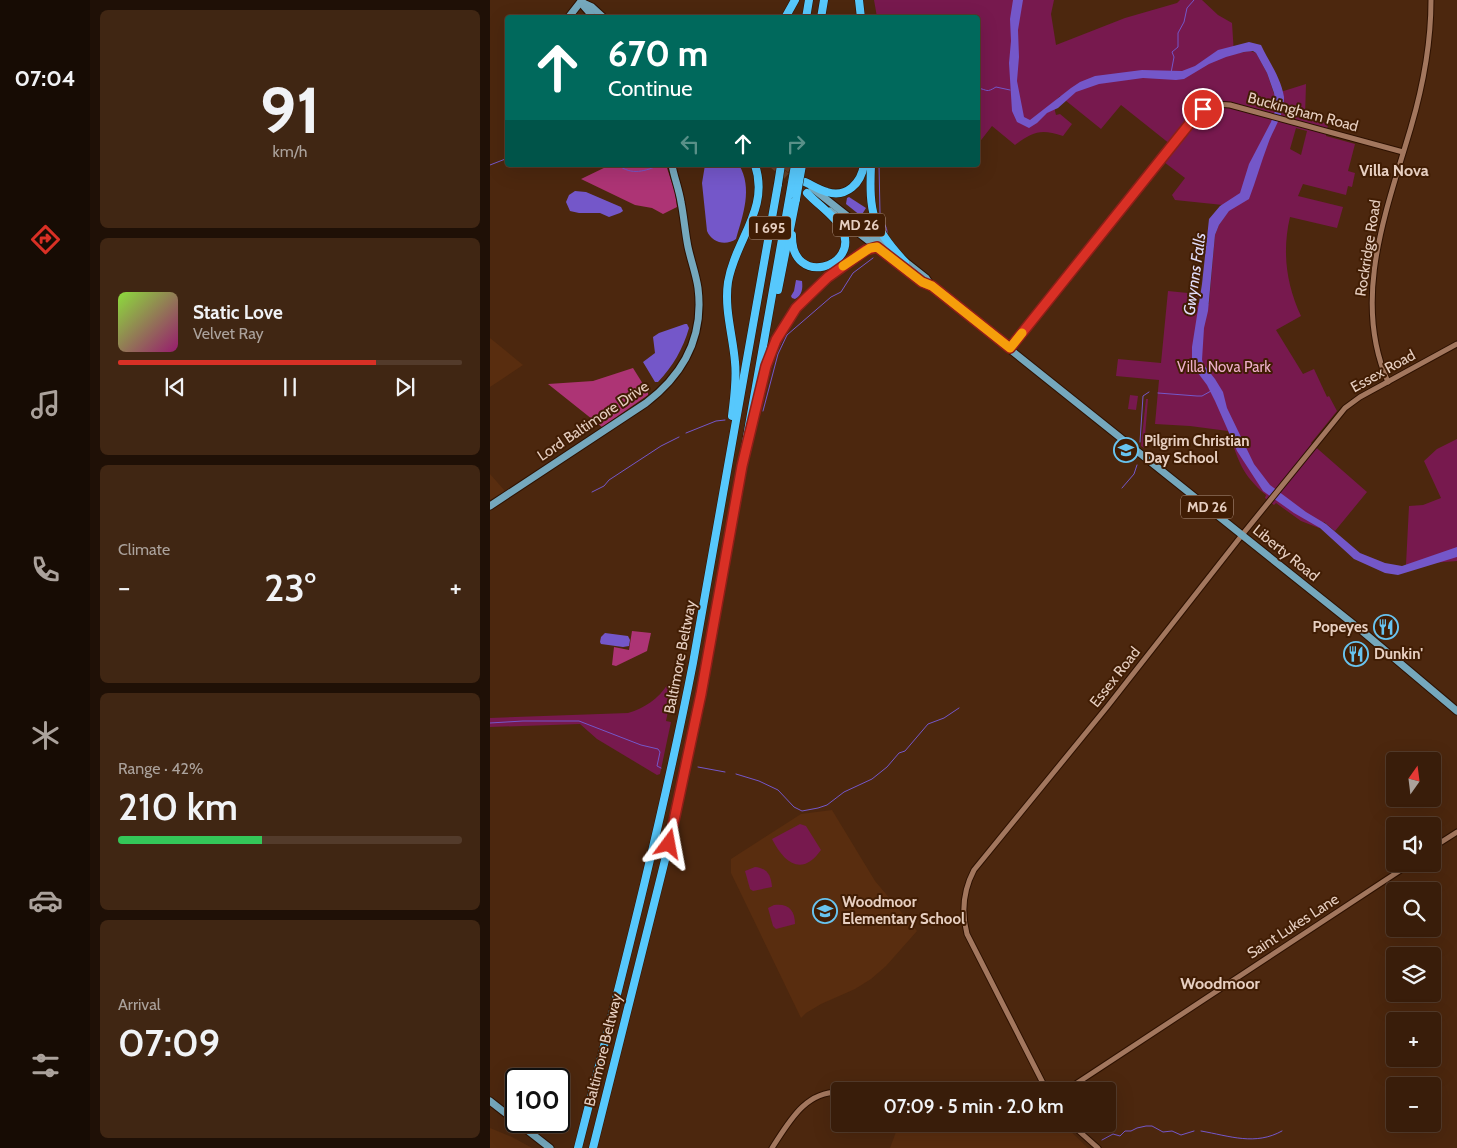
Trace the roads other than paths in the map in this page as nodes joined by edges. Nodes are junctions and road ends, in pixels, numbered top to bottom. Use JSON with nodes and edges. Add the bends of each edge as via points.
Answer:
{"nodes":[{"id":1,"x":795,"y":0,"type":"edge"},
{"id":2,"x":810,"y":0,"type":"edge"},
{"id":3,"x":824,"y":0,"type":"edge"},
{"id":4,"x":859,"y":0,"type":"edge"},
{"id":5,"x":1431,"y":0,"type":"edge"},
{"id":6,"x":580,"y":1,"type":"edge"},
{"id":7,"x":570,"y":15,"type":"edge"},
{"id":8,"x":592,"y":15,"type":"edge"},
{"id":9,"x":601,"y":15,"type":"edge"},
{"id":10,"x":787,"y":15,"type":"edge"},
{"id":11,"x":807,"y":15,"type":"edge"},
{"id":12,"x":822,"y":15,"type":"edge"},
{"id":13,"x":861,"y":15,"type":"edge"},
{"id":14,"x":1403,"y":152,"type":"junction"},
{"id":15,"x":672,"y":167,"type":"edge"},
{"id":16,"x":755,"y":167,"type":"edge"},
{"id":17,"x":780,"y":167,"type":"edge"},
{"id":18,"x":795,"y":167,"type":"edge"},
{"id":19,"x":801,"y":167,"type":"edge"},
{"id":20,"x":864,"y":167,"type":"edge"},
{"id":21,"x":871,"y":167,"type":"edge"},
{"id":22,"x":804,"y":186,"type":"junction"},
{"id":23,"x":793,"y":196,"type":"junction"},
{"id":24,"x":792,"y":217,"type":"junction"},
{"id":25,"x":877,"y":247,"type":"junction"},
{"id":26,"x":905,"y":262,"type":"junction"},
{"id":27,"x":932,"y":286,"type":"junction"},
{"id":28,"x":1457,"y":344,"type":"edge"},
{"id":29,"x":1010,"y":348,"type":"junction"},
{"id":30,"x":1388,"y":382,"type":"junction"},
{"id":31,"x":757,"y":398,"type":"junction"},
{"id":32,"x":742,"y":466,"type":"junction"},
{"id":33,"x":723,"y":495,"type":"junction"},
{"id":34,"x":490,"y":506,"type":"edge"},
{"id":35,"x":1242,"y":535,"type":"junction"},
{"id":36,"x":1457,"y":711,"type":"edge"},
{"id":37,"x":1457,"y":832,"type":"edge"},
{"id":38,"x":1441,"y":842,"type":"edge"},
{"id":39,"x":1398,"y":872,"type":"edge"},
{"id":40,"x":1042,"y":1082,"type":"edge"},
{"id":41,"x":1079,"y":1082,"type":"edge"},
{"id":42,"x":831,"y":1093,"type":"edge"},
{"id":43,"x":490,"y":1101,"type":"edge"},
{"id":44,"x":1080,"y":1132,"type":"edge"},
{"id":45,"x":550,"y":1148,"type":"edge"},
{"id":46,"x":578,"y":1148,"type":"edge"},
{"id":47,"x":593,"y":1148,"type":"edge"},
{"id":48,"x":772,"y":1148,"type":"edge"},
{"id":49,"x":1098,"y":1148,"type":"edge"}],
"edges":[{"from":1,"to":10,"type":"highway"},
{"from":2,"to":11,"type":"highway"},
{"from":3,"to":12,"type":"highway"},
{"from":4,"to":13,"type":"highway"},
{"from":5,"to":14,"type":"street","name":"Rockridge Road","via":[[1422,82]]},
{"from":6,"to":7,"type":"main road"},
{"from":6,"to":8,"type":"main road"},
{"from":6,"to":9,"type":"main road"},
{"from":14,"to":29,"type":"street","name":"Buckingham Road","via":[[1273,116],[1222,104],[1210,106],[1197,115]]},
{"from":14,"to":30,"type":"street","name":"Rockridge Road","via":[[1389,199],[1373,280],[1374,336]]},
{"from":15,"to":34,"type":"main road","name":"Lord Baltimore Drive","via":[[699,296],[697,329],[685,361],[663,390],[651,399]]},
{"from":16,"to":33,"type":"highway","via":[[759,186],[757,205],[734,261],[728,286],[736,384]]},
{"from":17,"to":33,"type":"highway","name":"Baltimore Beltway","number":"I 695","bridge":true},
{"from":18,"to":23,"type":"highway","name":"Baltimore Beltway","number":"I 695","bridge":true},
{"from":19,"to":23,"type":"highway","bridge":true},
{"from":20,"to":22,"type":"highway","via":[[858,182],[845,192],[837,194]]},
{"from":21,"to":26,"type":"highway","via":[[871,202],[875,222],[882,236]]},
{"from":22,"to":24,"type":"highway","via":[[842,229],[845,244],[842,254],[826,267],[805,264],[794,252]]},
{"from":22,"to":25,"type":"main road","name":"Liberty Road","number":"MD 26"},
{"from":22,"to":26,"type":"main road","name":"Liberty Road","number":"MD 26"},
{"from":23,"to":24,"type":"highway"},
{"from":23,"to":32,"type":"highway","name":"Baltimore Beltway","number":"I 695"},
{"from":24,"to":31,"type":"highway"},
{"from":25,"to":27,"type":"main road","name":"Liberty Road","number":"MD 26","via":[[922,282]]},
{"from":25,"to":31,"type":"highway","via":[[866,250],[828,277],[796,308],[776,340]]},
{"from":26,"to":27,"type":"main road","name":"Liberty Road","number":"MD 26"},
{"from":27,"to":29,"type":"main road","name":"Liberty Road","number":"MD 26"},
{"from":28,"to":30,"type":"street","name":"Essex Road"},
{"from":29,"to":35,"type":"main road","name":"Liberty Road","number":"MD 26"},
{"from":30,"to":35,"type":"street","name":"Essex Road","via":[[1345,408]]},
{"from":31,"to":32,"type":"highway"},
{"from":32,"to":47,"type":"highway","name":"Baltimore Beltway","number":"I 695","via":[[710,650],[669,844]]},
{"from":33,"to":46,"type":"highway","name":"Baltimore Beltway","number":"I 695","via":[[673,763]]},
{"from":35,"to":36,"type":"main road","name":"Liberty Road","number":"MD 26"},
{"from":35,"to":40,"type":"street","name":"Essex Road","via":[[981,861],[967,886],[963,914],[967,934]]},
{"from":37,"to":38,"type":"street"},
{"from":39,"to":41,"type":"street","name":"Saint Lukes Lane"},
{"from":42,"to":48,"type":"street","via":[[817,1096],[802,1106]]},
{"from":43,"to":45,"type":"main road"},
{"from":44,"to":49,"type":"street"}]}
